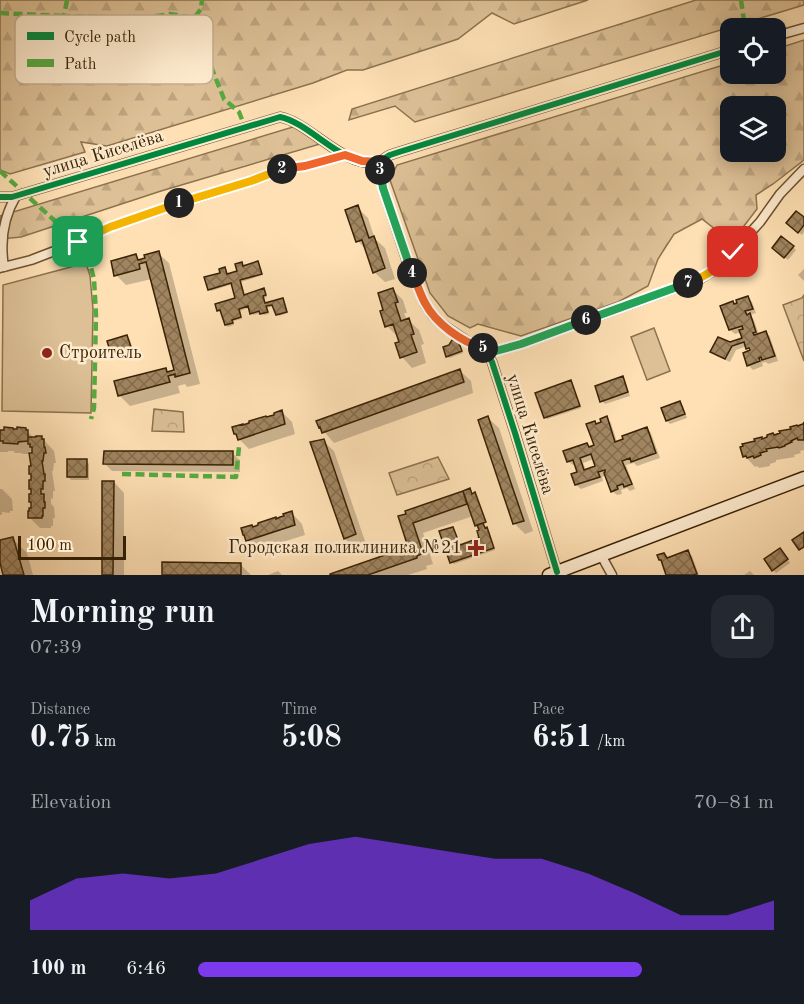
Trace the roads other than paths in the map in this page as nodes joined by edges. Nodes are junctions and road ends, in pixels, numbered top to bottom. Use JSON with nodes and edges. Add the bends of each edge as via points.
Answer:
{"nodes":[{"id":1,"x":804,"y":28,"type":"edge"},
{"id":2,"x":786,"y":33,"type":"edge"},
{"id":3,"x":720,"y":53,"type":"edge"},
{"id":4,"x":345,"y":155,"type":"junction"},
{"id":5,"x":379,"y":162,"type":"junction"},
{"id":6,"x":804,"y":169,"type":"edge"},
{"id":7,"x":16,"y":196,"type":"junction"},
{"id":8,"x":0,"y":197,"type":"edge"},
{"id":9,"x":2,"y":268,"type":"edge"},
{"id":10,"x":480,"y":347,"type":"junction"},
{"id":11,"x":804,"y":478,"type":"edge"},
{"id":12,"x":601,"y":555,"type":"junction"},
{"id":13,"x":559,"y":573,"type":"edge"},
{"id":14,"x":612,"y":575,"type":"edge"}],
"edges":[{"from":1,"to":2,"type":"street"},
{"from":3,"to":5,"type":"street","via":[[399,152]]},
{"from":4,"to":5,"type":"street","name":"улица Киселёва"},
{"from":4,"to":7,"type":"street","name":"улица Киселёва","via":[[291,119],[280,117]]},
{"from":4,"to":9,"type":"street","via":[[279,170]]},
{"from":5,"to":10,"type":"street","name":"улица Киселёва","via":[[383,188],[425,304],[442,324]]},
{"from":6,"to":10,"type":"street","via":[[719,267],[700,279],[521,344],[496,351]]},
{"from":7,"to":8,"type":"street","name":"улица Киселёва"},
{"from":7,"to":9,"type":"street","via":[[4,225]]},
{"from":10,"to":13,"type":"street","name":"улица Киселёва","via":[[492,362]]},
{"from":11,"to":12,"type":"street"},
{"from":12,"to":13,"type":"street"},
{"from":12,"to":14,"type":"street"}]}
